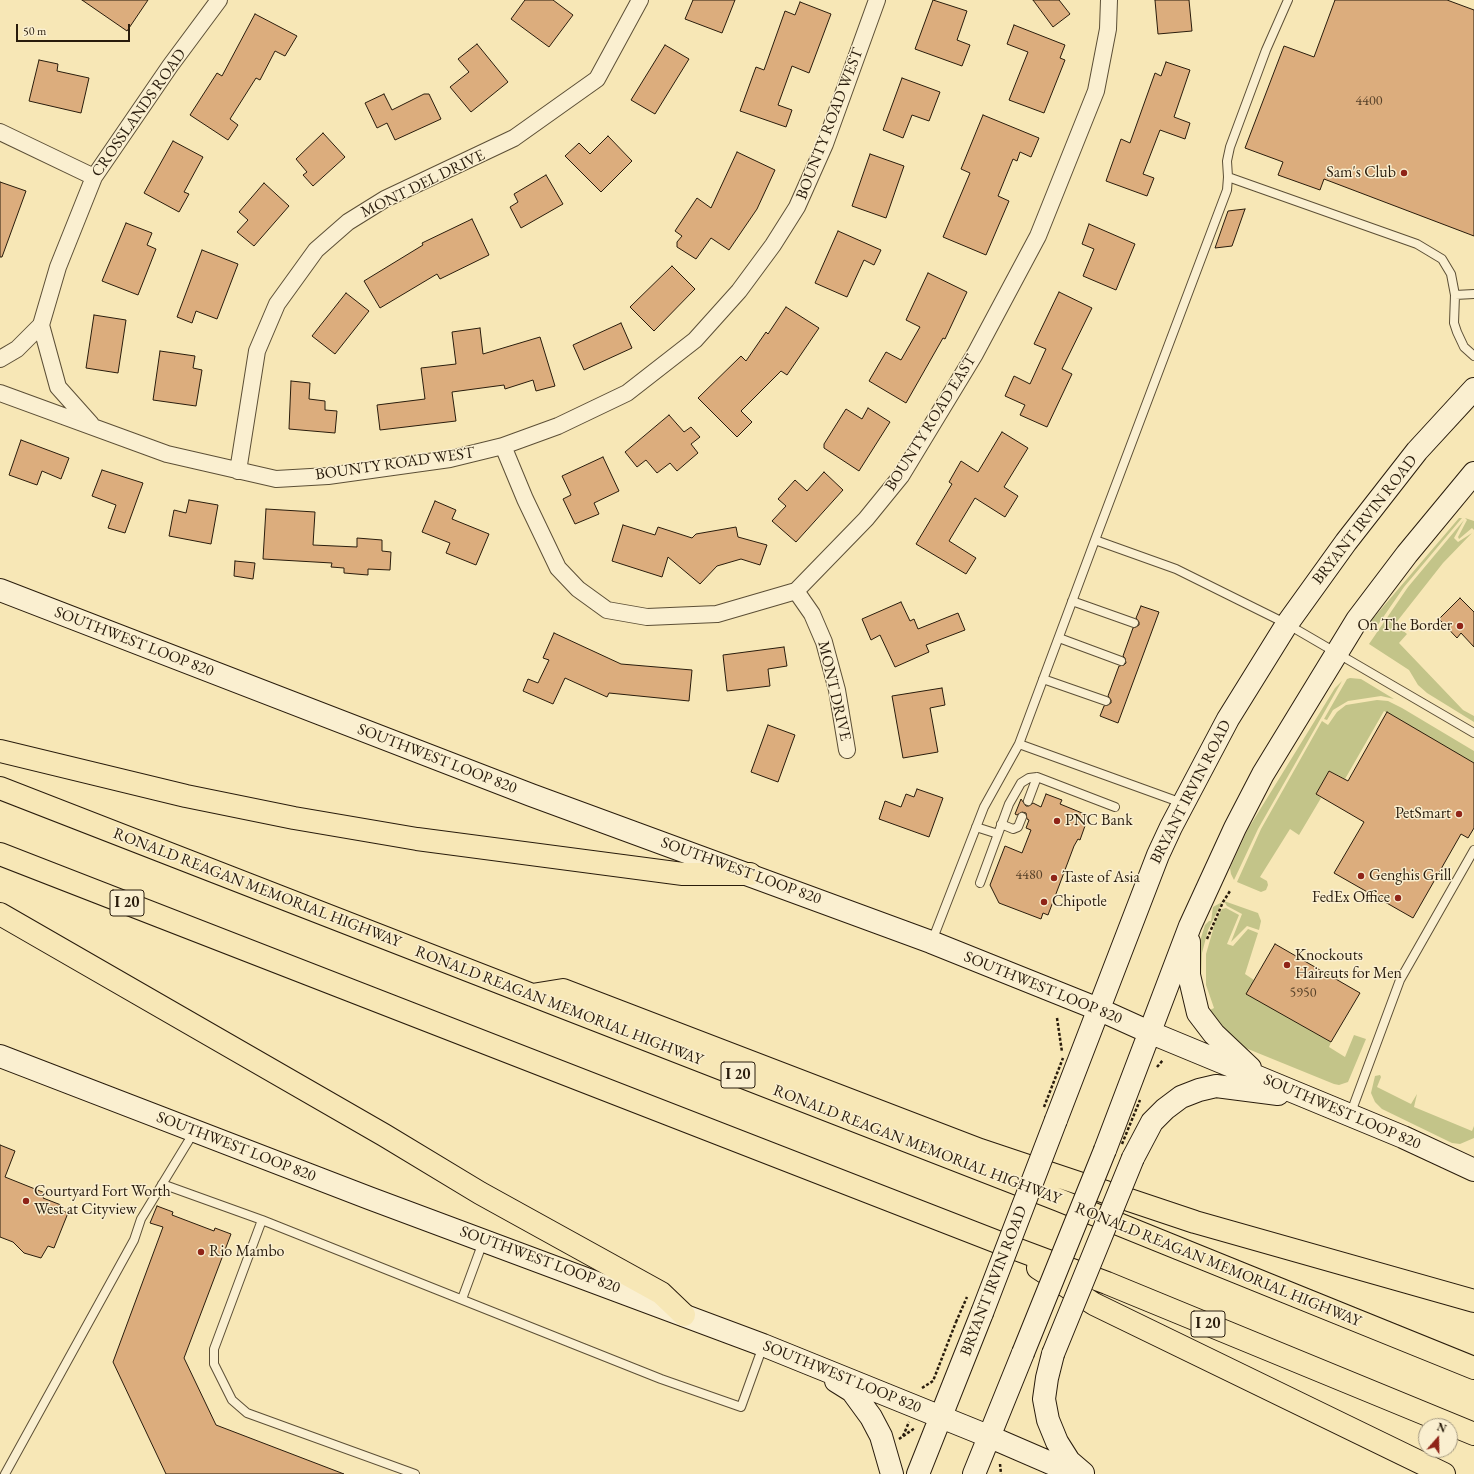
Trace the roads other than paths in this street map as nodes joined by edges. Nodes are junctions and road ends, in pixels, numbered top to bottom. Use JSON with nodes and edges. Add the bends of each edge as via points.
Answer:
{"nodes":[{"id":1,"x":219,"y":0,"type":"edge"},
{"id":2,"x":640,"y":0,"type":"edge"},
{"id":3,"x":877,"y":0,"type":"edge"},
{"id":4,"x":1109,"y":0,"type":"edge"},
{"id":5,"x":1288,"y":0,"type":"edge"},
{"id":6,"x":0,"y":132,"type":"edge"},
{"id":7,"x":94,"y":177,"type":"junction"},
{"id":8,"x":1228,"y":177,"type":"junction"},
{"id":9,"x":1474,"y":294,"type":"edge"},
{"id":10,"x":1455,"y":295,"type":"junction"},
{"id":11,"x":40,"y":325,"type":"junction"},
{"id":12,"x":1474,"y":356,"type":"edge"},
{"id":13,"x":0,"y":359,"type":"edge"},
{"id":14,"x":1474,"y":389,"type":"edge"},
{"id":15,"x":0,"y":393,"type":"edge"},
{"id":16,"x":92,"y":426,"type":"junction"},
{"id":17,"x":503,"y":446,"type":"junction"},
{"id":18,"x":238,"y":471,"type":"junction"},
{"id":19,"x":1474,"y":473,"type":"edge"},
{"id":20,"x":1095,"y":540,"type":"junction"},
{"id":21,"x":0,"y":590,"type":"edge"},
{"id":22,"x":796,"y":591,"type":"junction"},
{"id":23,"x":1072,"y":601,"type":"junction"},
{"id":24,"x":1134,"y":623,"type":"dead end"},
{"id":25,"x":1287,"y":624,"type":"junction"},
{"id":26,"x":1058,"y":638,"type":"junction"},
{"id":27,"x":1336,"y":652,"type":"junction"},
{"id":28,"x":1121,"y":661,"type":"dead end"},
{"id":29,"x":1043,"y":679,"type":"junction"},
{"id":30,"x":1106,"y":702,"type":"dead end"},
{"id":31,"x":1474,"y":733,"type":"edge"},
{"id":32,"x":1020,"y":744,"type":"junction"},
{"id":33,"x":847,"y":750,"type":"dead end"},
{"id":34,"x":0,"y":751,"type":"edge"},
{"id":35,"x":1036,"y":777,"type":"junction"},
{"id":36,"x":0,"y":788,"type":"edge"},
{"id":37,"x":1028,"y":802,"type":"dead end"},
{"id":38,"x":1183,"y":804,"type":"junction"},
{"id":39,"x":1115,"y":808,"type":"dead end"},
{"id":40,"x":1022,"y":817,"type":"dead end"},
{"id":41,"x":1002,"y":824,"type":"junction"},
{"id":42,"x":976,"y":826,"type":"junction"},
{"id":43,"x":998,"y":834,"type":"junction"},
{"id":44,"x":1474,"y":850,"type":"edge"},
{"id":45,"x":0,"y":854,"type":"edge"},
{"id":46,"x":750,"y":874,"type":"junction"},
{"id":47,"x":980,"y":883,"type":"dead end"},
{"id":48,"x":0,"y":914,"type":"edge"},
{"id":49,"x":1190,"y":926,"type":"junction"},
{"id":50,"x":931,"y":942,"type":"junction"},
{"id":51,"x":532,"y":995,"type":"junction"},
{"id":52,"x":1098,"y":1009,"type":"junction"},
{"id":53,"x":1149,"y":1032,"type":"junction"},
{"id":54,"x":0,"y":1056,"type":"edge"},
{"id":55,"x":1259,"y":1077,"type":"junction"},
{"id":56,"x":1315,"y":1100,"type":"junction"},
{"id":57,"x":1350,"y":1115,"type":"junction"},
{"id":58,"x":194,"y":1131,"type":"junction"},
{"id":59,"x":1473,"y":1167,"type":"edge"},
{"id":60,"x":162,"y":1184,"type":"junction"},
{"id":61,"x":262,"y":1220,"type":"junction"},
{"id":62,"x":484,"y":1239,"type":"junction"},
{"id":63,"x":1000,"y":1243,"type":"junction"},
{"id":64,"x":462,"y":1299,"type":"junction"},
{"id":65,"x":1474,"y":1301,"type":"edge"},
{"id":66,"x":684,"y":1315,"type":"junction"},
{"id":67,"x":763,"y":1345,"type":"junction"},
{"id":68,"x":808,"y":1363,"type":"junction"},
{"id":69,"x":1474,"y":1368,"type":"edge"},
{"id":70,"x":941,"y":1416,"type":"junction"},
{"id":71,"x":1474,"y":1434,"type":"edge"},
{"id":72,"x":988,"y":1436,"type":"junction"},
{"id":73,"x":5,"y":1474,"type":"edge"},
{"id":74,"x":414,"y":1474,"type":"edge"},
{"id":75,"x":892,"y":1474,"type":"edge"},
{"id":76,"x":918,"y":1474,"type":"edge"},
{"id":77,"x":974,"y":1474,"type":"edge"},
{"id":78,"x":1076,"y":1474,"type":"edge"},
{"id":79,"x":1084,"y":1474,"type":"edge"},
{"id":80,"x":1444,"y":1474,"type":"edge"}],
"edges":[{"from":1,"to":7,"type":"street","name":"CROSSLANDS ROAD"},
{"from":2,"to":18,"type":"street","name":"MONT DEL DRIVE","via":[[597,79],[514,138],[385,199],[348,222],[316,250],[277,304],[257,352]]},
{"from":3,"to":17,"type":"street","name":"BOUNTY ROAD WEST","via":[[824,144],[797,207],[773,245],[739,290],[695,340],[627,393],[558,426]]},
{"from":4,"to":22,"type":"street","name":"BOUNTY ROAD EAST","via":[[1108,29],[1096,91],[1038,236],[979,347],[901,476],[866,520]]},
{"from":5,"to":8,"type":"lane","via":[[1266,50],[1230,147],[1227,161]]},
{"from":6,"to":7,"type":"street"},
{"from":7,"to":11,"type":"street","name":"CROSSLANDS ROAD","via":[[58,267]]},
{"from":8,"to":10,"type":"lane","via":[[1417,244],[1442,259],[1452,274]]},
{"from":8,"to":20,"type":"lane","via":[[1227,190]]},
{"from":9,"to":10,"type":"lane"},
{"from":10,"to":12,"type":"lane","via":[[1456,332],[1464,347]]},
{"from":11,"to":13,"type":"street","name":"CROSSLANDS ROAD","via":[[17,349]]},
{"from":11,"to":16,"type":"street","via":[[58,387]]},
{"from":14,"to":25,"type":"main road","name":"BRYANT IRVIN ROAD","via":[[1417,451],[1346,542]]},
{"from":15,"to":16,"type":"street","name":"BOUNTY ROAD WEST"},
{"from":16,"to":18,"type":"street","name":"BOUNTY ROAD WEST","via":[[167,454]]},
{"from":17,"to":18,"type":"street","name":"BOUNTY ROAD WEST","via":[[450,459],[328,476],[276,479]]},
{"from":17,"to":22,"type":"street","name":"BOUNTY ROAD EAST","via":[[558,568],[578,589],[607,610],[646,617],[717,614]]},
{"from":19,"to":27,"type":"main road","via":[[1382,586]]},
{"from":20,"to":23,"type":"lane"},
{"from":20,"to":25,"type":"lane","via":[[1176,569]]},
{"from":21,"to":46,"type":"main road","name":"SOUTHWEST LOOP 820","via":[[524,792]]},
{"from":22,"to":33,"type":"street","name":"MONT DRIVE","via":[[812,614],[824,642],[837,690]]},
{"from":23,"to":24,"type":"lane"},
{"from":23,"to":26,"type":"lane"},
{"from":25,"to":27,"type":"lane"},
{"from":25,"to":38,"type":"main road","name":"BRYANT IRVIN ROAD","via":[[1231,713]]},
{"from":26,"to":28,"type":"lane"},
{"from":26,"to":29,"type":"lane"},
{"from":27,"to":31,"type":"lane"},
{"from":27,"to":49,"type":"main road","via":[[1260,781],[1235,828]]},
{"from":29,"to":30,"type":"lane"},
{"from":29,"to":32,"type":"lane"},
{"from":32,"to":38,"type":"lane"},
{"from":32,"to":42,"type":"lane"},
{"from":34,"to":46,"type":"highway","via":[[186,796],[417,839],[683,874]]},
{"from":35,"to":37,"type":"lane"},
{"from":35,"to":39,"type":"lane"},
{"from":35,"to":41,"type":"lane","via":[[1022,783],[1009,804]]},
{"from":36,"to":51,"type":"highway","name":"RONALD REAGAN MEMORIAL HIGHWAY","number":"I 20"},
{"from":38,"to":52,"type":"main road","name":"BRYANT IRVIN ROAD","via":[[1155,862]]},
{"from":40,"to":41,"type":"lane","via":[[1018,827],[1013,829]]},
{"from":41,"to":43,"type":"lane"},
{"from":42,"to":43,"type":"lane"},
{"from":42,"to":50,"type":"lane"},
{"from":43,"to":47,"type":"lane"},
{"from":44,"to":57,"type":"lane","via":[[1400,980]]},
{"from":45,"to":63,"type":"highway","number":"I 20"},
{"from":46,"to":50,"type":"main road","name":"SOUTHWEST LOOP 820"},
{"from":48,"to":66,"type":"highway","via":[[480,1193],[661,1292]]},
{"from":49,"to":53,"type":"main road"},
{"from":49,"to":55,"type":"main road","via":[[1189,975],[1198,1013],[1214,1034]]},
{"from":50,"to":52,"type":"main road","name":"SOUTHWEST LOOP 820"},
{"from":51,"to":65,"type":"highway","via":[[564,990],[980,1150],[1195,1222]]},
{"from":51,"to":69,"type":"highway","name":"RONALD REAGAN MEMORIAL HIGHWAY","number":"I 20","via":[[1059,1200]]},
{"from":52,"to":53,"type":"main road","name":"SOUTHWEST LOOP 820"},
{"from":52,"to":70,"type":"main road","name":"BRYANT IRVIN ROAD","bridge":true,"via":[[1056,1120],[965,1329]]},
{"from":53,"to":55,"type":"main road","name":"SOUTHWEST LOOP 820"},
{"from":53,"to":72,"type":"main road","bridge":true,"via":[[1105,1150]]},
{"from":54,"to":58,"type":"main road","name":"SOUTHWEST LOOP 820"},
{"from":55,"to":56,"type":"main road","name":"SOUTHWEST LOOP 820"},
{"from":56,"to":57,"type":"main road","name":"SOUTHWEST LOOP 820"},
{"from":56,"to":79,"type":"main road","bridge":true,"via":[[1216,1086],[1182,1097],[1152,1122],[1133,1158],[1046,1378],[1044,1399],[1048,1420],[1057,1442],[1069,1461]]},
{"from":57,"to":59,"type":"main road","name":"SOUTHWEST LOOP 820"},
{"from":58,"to":60,"type":"lane"},
{"from":58,"to":62,"type":"main road","name":"SOUTHWEST LOOP 820"},
{"from":60,"to":61,"type":"lane"},
{"from":60,"to":73,"type":"lane","via":[[142,1219],[134,1240]]},
{"from":61,"to":64,"type":"lane"},
{"from":61,"to":74,"type":"lane","via":[[214,1349],[214,1364],[232,1400],[247,1413]]},
{"from":62,"to":64,"type":"lane"},
{"from":62,"to":66,"type":"main road","name":"SOUTHWEST LOOP 820"},
{"from":63,"to":71,"type":"highway","number":"I 20","via":[[1107,1283]]},
{"from":63,"to":80,"type":"highway","via":[[1094,1304]]},
{"from":64,"to":67,"type":"lane","via":[[661,1379],[741,1407]]},
{"from":66,"to":67,"type":"main road","name":"SOUTHWEST LOOP 820"},
{"from":67,"to":68,"type":"main road","name":"SOUTHWEST LOOP 820"},
{"from":68,"to":70,"type":"main road","name":"SOUTHWEST LOOP 820"},
{"from":68,"to":75,"type":"main road","via":[[852,1391],[863,1405],[881,1436]]},
{"from":70,"to":72,"type":"main road","name":"SOUTHWEST LOOP 820"},
{"from":70,"to":76,"type":"main road","name":"BRYANT IRVIN ROAD"},
{"from":72,"to":77,"type":"main road"},
{"from":72,"to":78,"type":"main road","name":"SOUTHWEST LOOP 820"}]}
